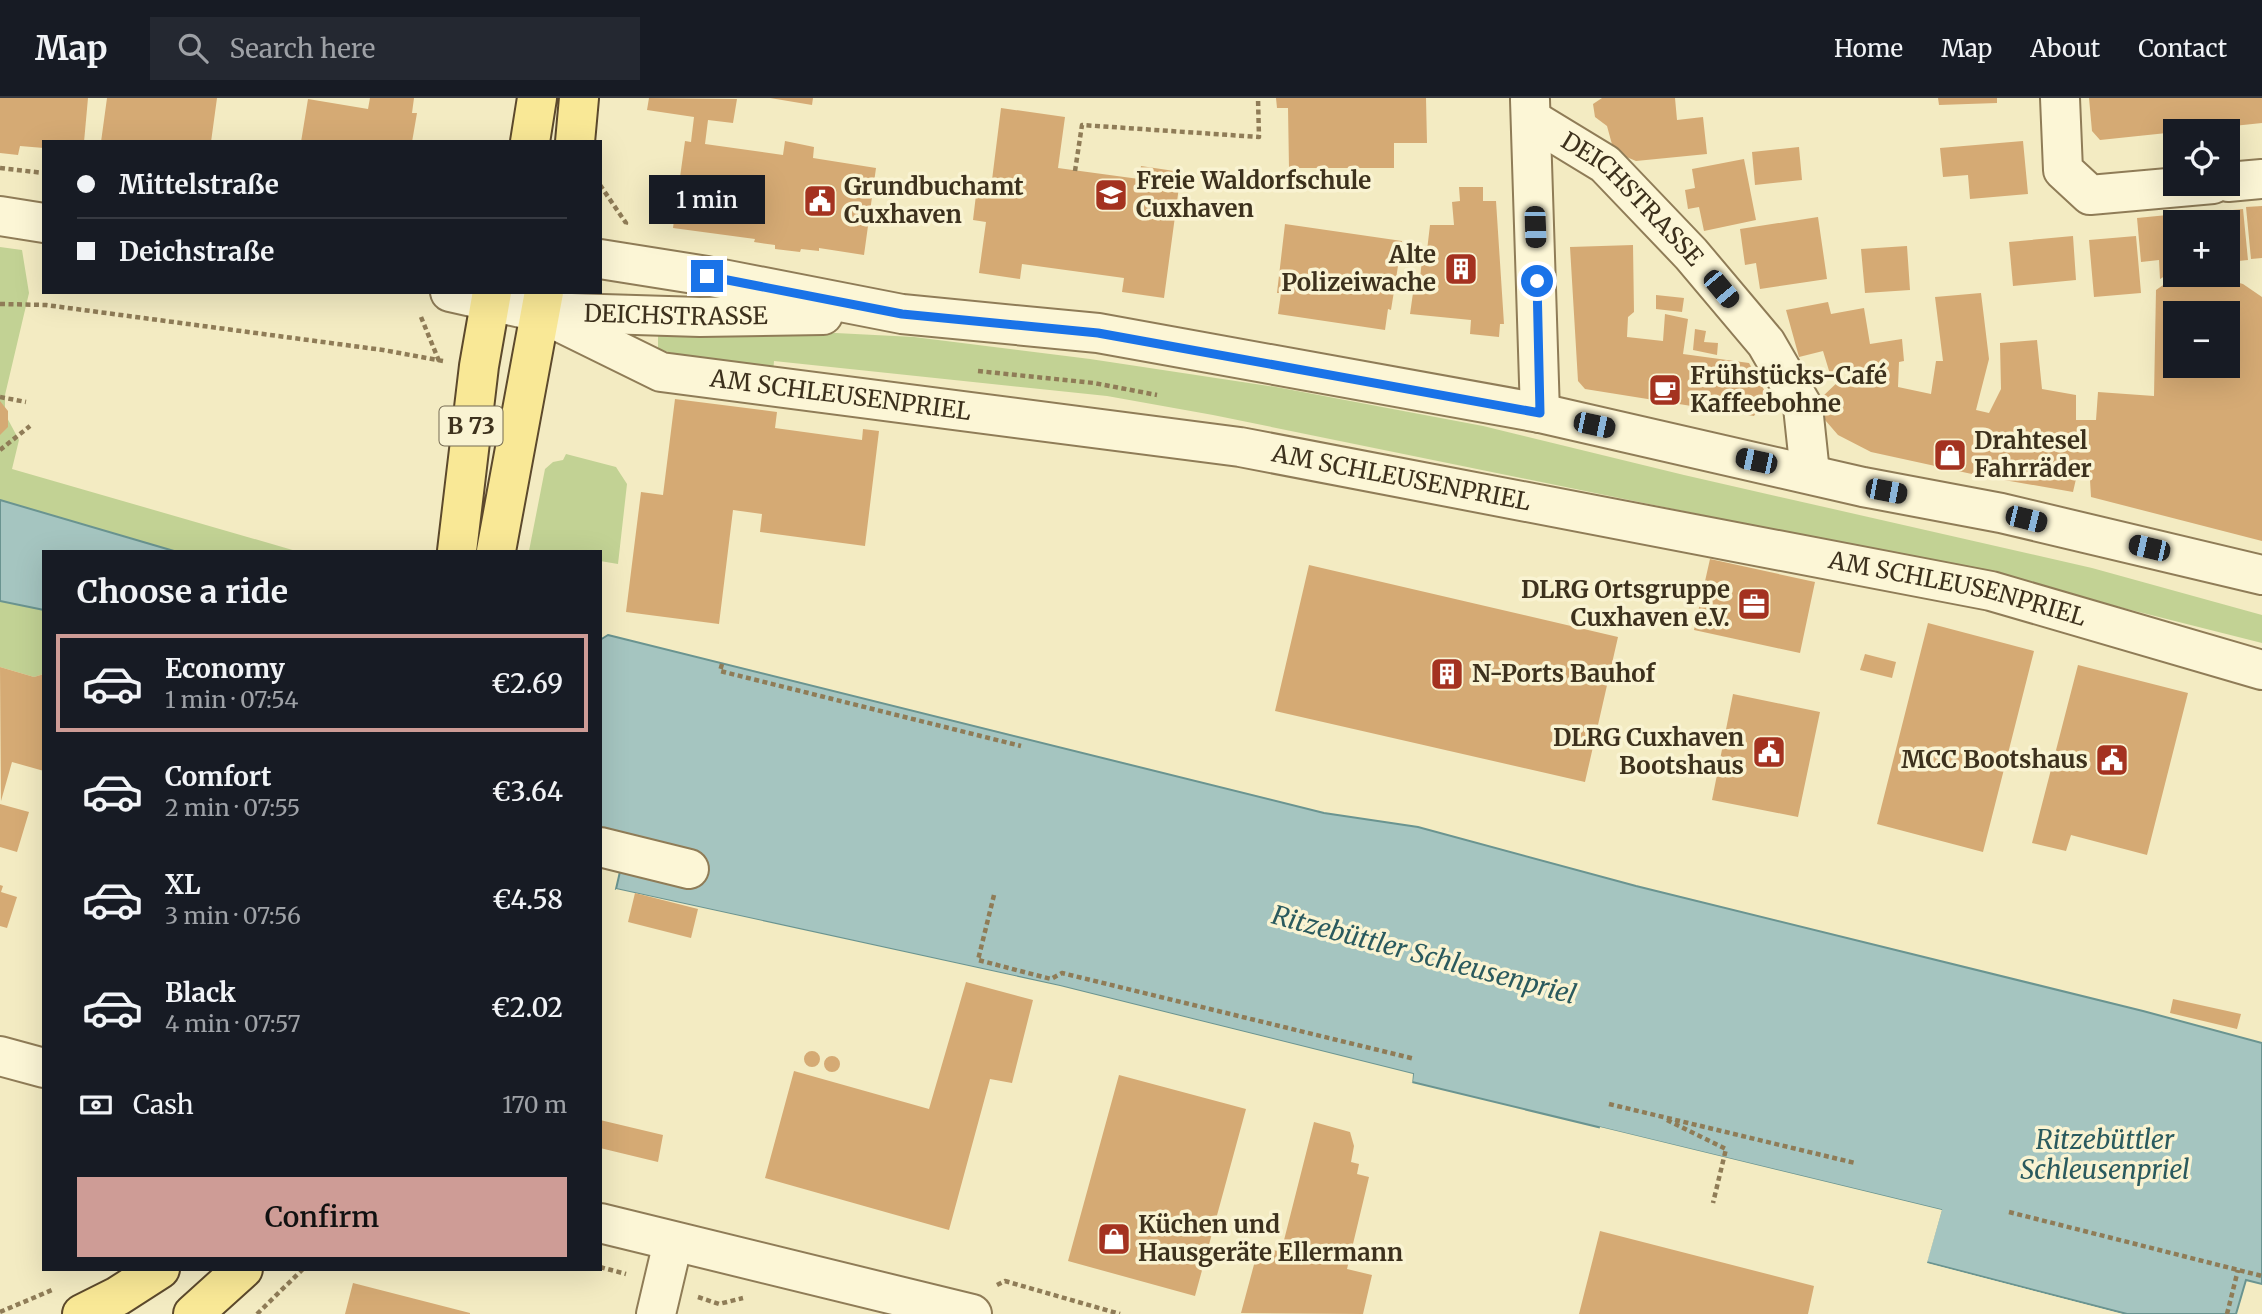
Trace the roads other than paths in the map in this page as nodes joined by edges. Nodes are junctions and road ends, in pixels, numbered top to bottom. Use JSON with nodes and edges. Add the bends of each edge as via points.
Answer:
{"nodes":[{"id":1,"x":537,"y":98,"type":"edge"},
{"id":2,"x":579,"y":98,"type":"edge"},
{"id":3,"x":2060,"y":98,"type":"edge"},
{"id":4,"x":1530,"y":109,"type":"edge"},
{"id":5,"x":530,"y":140,"type":"edge"},
{"id":6,"x":575,"y":140,"type":"edge"},
{"id":7,"x":2262,"y":179,"type":"edge"},
{"id":8,"x":2240,"y":181,"type":"edge"},
{"id":9,"x":2163,"y":188,"type":"edge"},
{"id":10,"x":0,"y":216,"type":"edge"},
{"id":11,"x":42,"y":223,"type":"edge"},
{"id":12,"x":602,"y":259,"type":"edge"},
{"id":13,"x":470,"y":294,"type":"edge"},
{"id":14,"x":491,"y":296,"type":"edge"},
{"id":15,"x":541,"y":302,"type":"edge"},
{"id":16,"x":902,"y":314,"type":"junction"},
{"id":17,"x":1540,"y":413,"type":"junction"},
{"id":18,"x":1810,"y":473,"type":"junction"},
{"id":19,"x":457,"y":550,"type":"edge"},
{"id":20,"x":496,"y":550,"type":"edge"},
{"id":21,"x":2262,"y":575,"type":"edge"},
{"id":22,"x":2262,"y":670,"type":"edge"},
{"id":23,"x":602,"y":847,"type":"edge"},
{"id":24,"x":689,"y":869,"type":"dead end"},
{"id":25,"x":0,"y":1056,"type":"edge"},
{"id":26,"x":42,"y":1067,"type":"edge"},
{"id":27,"x":602,"y":1224,"type":"edge"},
{"id":28,"x":673,"y":1242,"type":"junction"},
{"id":29,"x":157,"y":1271,"type":"edge"},
{"id":30,"x":241,"y":1271,"type":"edge"},
{"id":31,"x":659,"y":1300,"type":"edge"},
{"id":32,"x":82,"y":1314,"type":"edge"},
{"id":33,"x":193,"y":1314,"type":"edge"},
{"id":34,"x":972,"y":1314,"type":"edge"}],
"edges":[{"from":1,"to":5,"type":"main road"},
{"from":2,"to":6,"type":"main road"},
{"from":3,"to":9,"type":"street","via":[[2063,170],[2090,195]]},
{"from":4,"to":17,"type":"street"},
{"from":4,"to":18,"type":"street","name":"DEICHSTRASSE","via":[[1605,163],[1766,343],[1803,407]]},
{"from":7,"to":8,"type":"street"},
{"from":10,"to":11,"type":"street"},
{"from":12,"to":16,"type":"street","name":"DEICHSTRASSE"},
{"from":13,"to":14,"type":"street","name":"DEICHSTRASSE"},
{"from":14,"to":15,"type":"street","name":"DEICHSTRASSE"},
{"from":14,"to":19,"type":"main road","number":"B 73"},
{"from":15,"to":16,"type":"street","name":"DEICHSTRASSE","via":[[700,317]]},
{"from":15,"to":20,"type":"main road","number":"B 73"},
{"from":15,"to":22,"type":"street","name":"AM SCHLEUSENPRIEL","via":[[661,372],[1240,447],[1991,591]]},
{"from":16,"to":17,"type":"street","name":"DEICHSTRASSE","via":[[1098,333]]},
{"from":17,"to":18,"type":"street","name":"DEICHSTRASSE"},
{"from":18,"to":21,"type":"street","name":"DEICHSTRASSE"},
{"from":23,"to":24,"type":"street"},
{"from":25,"to":26,"type":"street"},
{"from":27,"to":28,"type":"street"},
{"from":28,"to":31,"type":"street"},
{"from":28,"to":34,"type":"street"},
{"from":29,"to":32,"type":"main road"},
{"from":30,"to":33,"type":"main road"}]}
